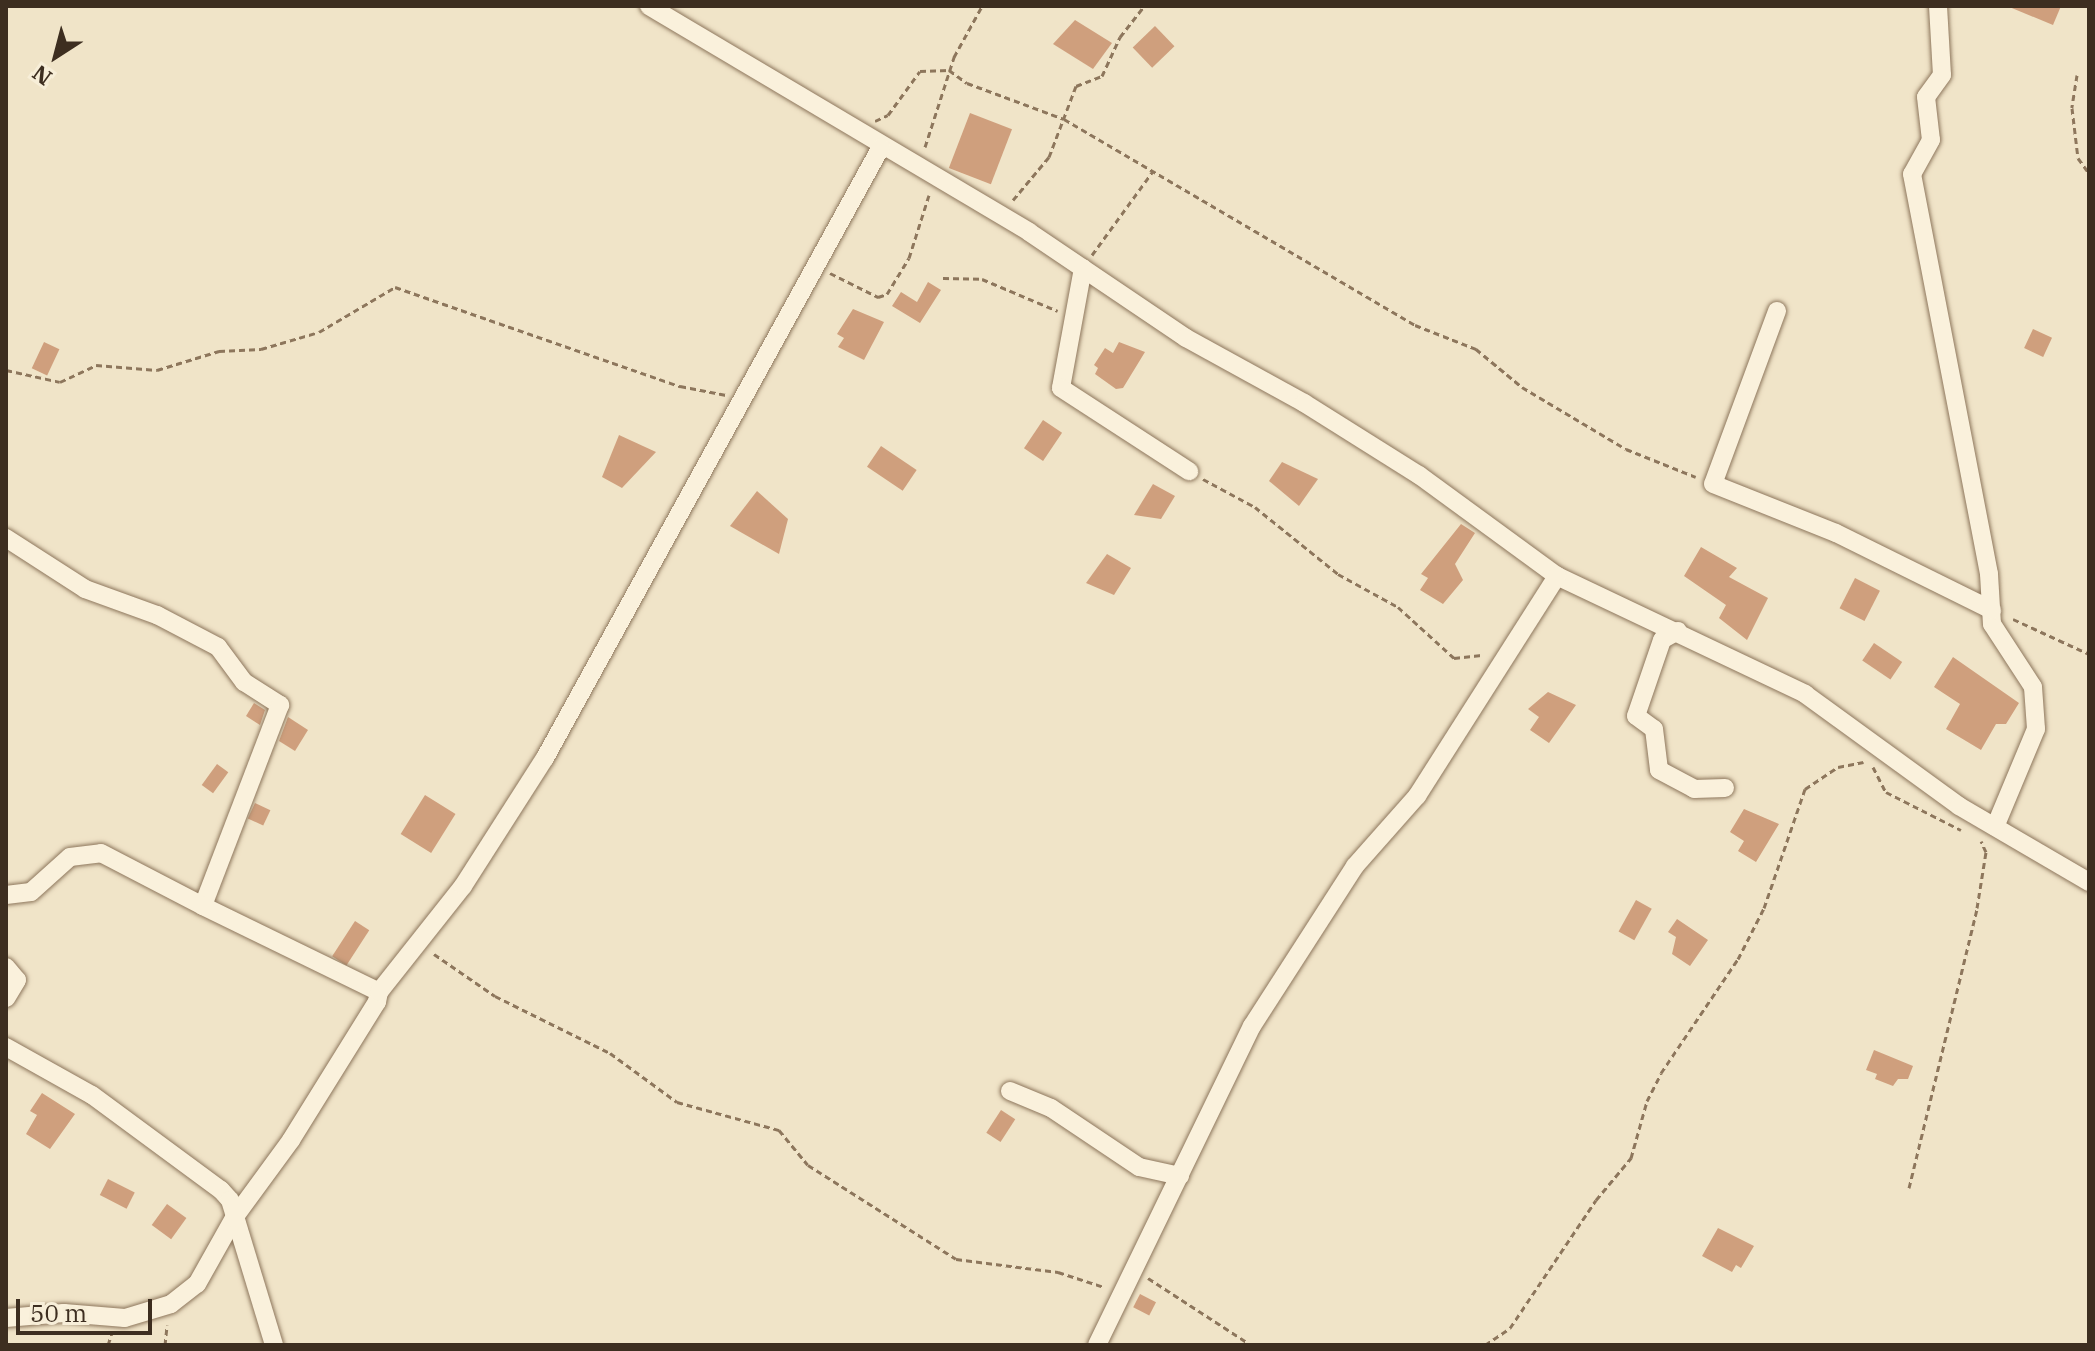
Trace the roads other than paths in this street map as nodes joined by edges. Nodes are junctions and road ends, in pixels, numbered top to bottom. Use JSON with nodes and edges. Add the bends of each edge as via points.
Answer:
{"nodes":[{"id":1,"x":649,"y":6,"type":"edge"},
{"id":2,"x":1938,"y":6,"type":"edge"},
{"id":3,"x":881,"y":147,"type":"junction"},
{"id":4,"x":1083,"y":268,"type":"junction"},
{"id":5,"x":1777,"y":311,"type":"dead end"},
{"id":6,"x":1189,"y":471,"type":"road end"},
{"id":7,"x":6,"y":538,"type":"edge"},
{"id":8,"x":1557,"y":576,"type":"junction"},
{"id":9,"x":1992,"y":610,"type":"junction"},
{"id":10,"x":1678,"y":631,"type":"junction"},
{"id":11,"x":1725,"y":788,"type":"dead end"},
{"id":12,"x":1995,"y":827,"type":"junction"},
{"id":13,"x":2089,"y":882,"type":"edge"},
{"id":14,"x":6,"y":895,"type":"edge"},
{"id":15,"x":203,"y":906,"type":"junction"},
{"id":16,"x":6,"y":967,"type":"edge"},
{"id":17,"x":379,"y":992,"type":"junction"},
{"id":18,"x":6,"y":998,"type":"edge"},
{"id":19,"x":6,"y":1047,"type":"edge"},
{"id":20,"x":1010,"y":1091,"type":"dead end"},
{"id":21,"x":1180,"y":1176,"type":"junction"},
{"id":22,"x":234,"y":1218,"type":"junction"},
{"id":23,"x":6,"y":1318,"type":"edge"},
{"id":24,"x":274,"y":1345,"type":"edge"},
{"id":25,"x":1097,"y":1345,"type":"edge"}],
"edges":[{"from":1,"to":3,"type":"street"},
{"from":2,"to":9,"type":"street","via":[[1942,75],[1926,97],[1931,140],[1912,174],[1952,367]]},
{"from":3,"to":4,"type":"street"},
{"from":3,"to":17,"type":"street","via":[[545,758],[463,886]]},
{"from":4,"to":6,"type":"street","via":[[1061,388]]},
{"from":4,"to":8,"type":"street","via":[[1186,338],[1234,360],[1419,475]]},
{"from":5,"to":9,"type":"street","via":[[1713,484],[1836,533]]},
{"from":7,"to":15,"type":"street","via":[[85,589],[157,615],[218,647],[244,682],[280,705]]},
{"from":8,"to":10,"type":"street"},
{"from":8,"to":21,"type":"street","via":[[1417,796],[1355,866],[1252,1026]]},
{"from":9,"to":12,"type":"street","via":[[1992,624],[2033,687],[2036,729]]},
{"from":10,"to":11,"type":"street","via":[[1662,640],[1636,716],[1654,729],[1659,770],[1694,789]]},
{"from":10,"to":12,"type":"street","via":[[1805,694]]},
{"from":12,"to":13,"type":"street"},
{"from":14,"to":15,"type":"street","via":[[31,892],[70,857],[101,853]]},
{"from":15,"to":17,"type":"street"},
{"from":16,"to":18,"type":"street","via":[[17,980]]},
{"from":17,"to":22,"type":"street","via":[[291,1140]]},
{"from":19,"to":22,"type":"street","via":[[92,1095],[209,1179],[230,1200]]},
{"from":20,"to":21,"type":"street","via":[[1051,1108],[1139,1167]]},
{"from":21,"to":25,"type":"street"},
{"from":22,"to":23,"type":"street","via":[[197,1284],[171,1304],[103,1320],[64,1313]]},
{"from":22,"to":24,"type":"street"}]}
